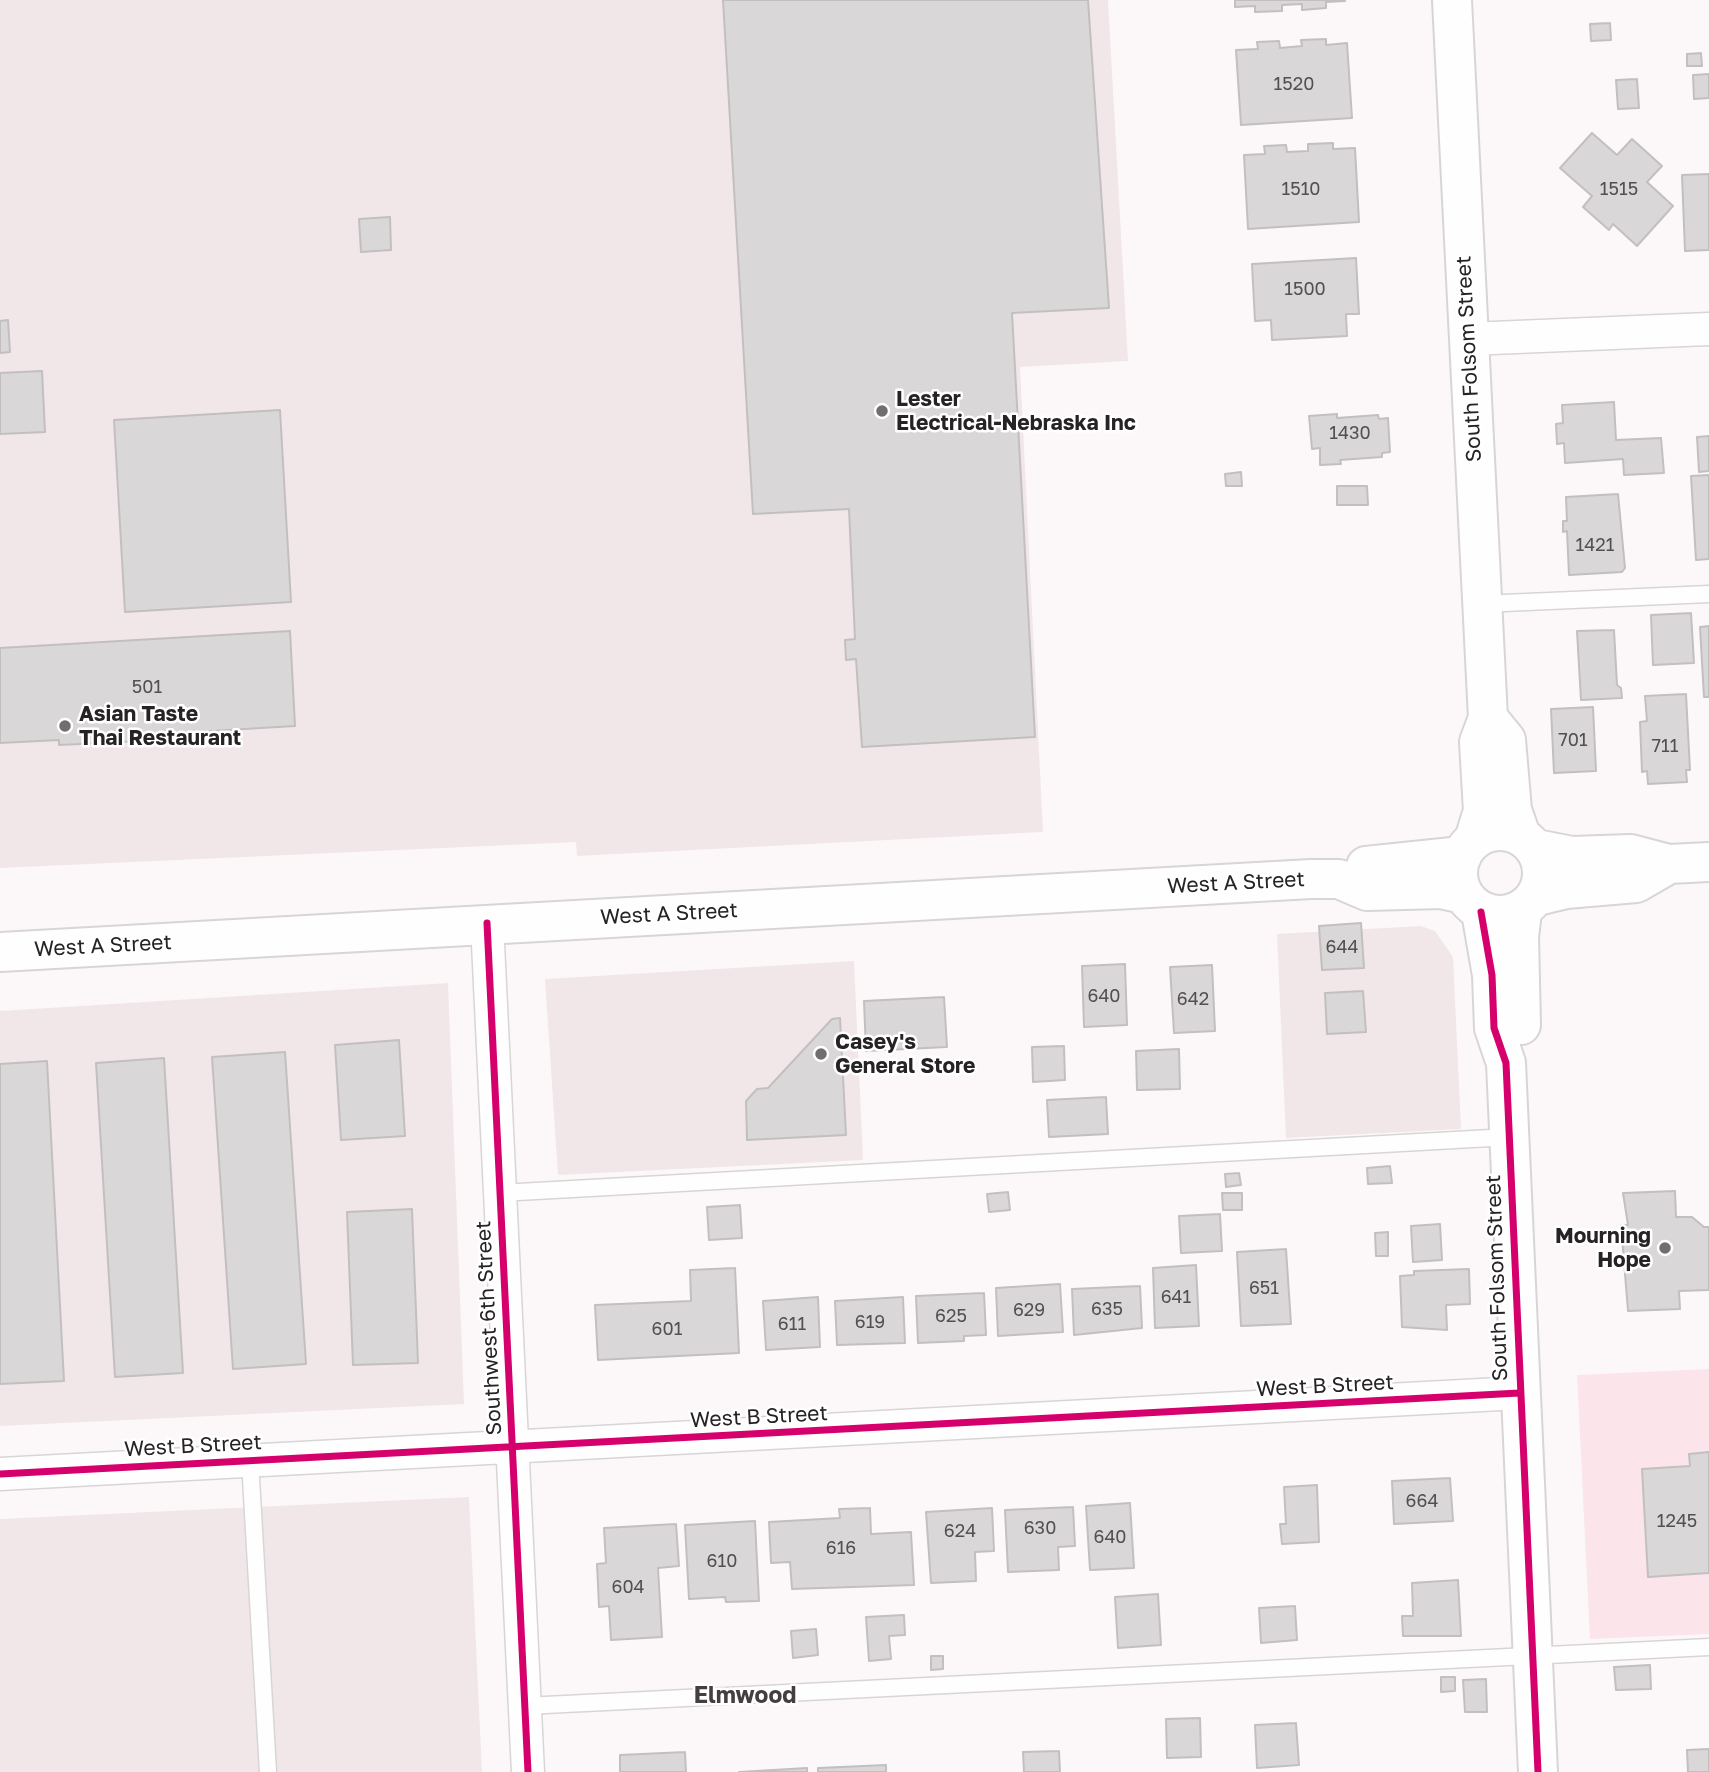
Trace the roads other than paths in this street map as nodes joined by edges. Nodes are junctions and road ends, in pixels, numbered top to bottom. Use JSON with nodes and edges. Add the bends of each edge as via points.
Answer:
{"nodes":[{"id":1,"x":1452,"y":0,"type":"edge"},
{"id":2,"x":1709,"y":329,"type":"edge"},
{"id":3,"x":1468,"y":340,"type":"junction"},
{"id":4,"x":1709,"y":594,"type":"edge"},
{"id":5,"x":1481,"y":604,"type":"junction"},
{"id":6,"x":1488,"y":718,"type":"junction"},
{"id":7,"x":1528,"y":843,"type":"junction"},
{"id":8,"x":1468,"y":848,"type":"junction"},
{"id":9,"x":1709,"y":862,"type":"edge"},
{"id":10,"x":1669,"y":864,"type":"junction"},
{"id":11,"x":1339,"y":879,"type":"junction"},
{"id":12,"x":1472,"y":903,"type":"junction"},
{"id":13,"x":1530,"y":903,"type":"junction"},
{"id":14,"x":487,"y":923,"type":"junction"},
{"id":15,"x":0,"y":952,"type":"edge"},
{"id":16,"x":1506,"y":1063,"type":"junction"},
{"id":17,"x":1509,"y":1137,"type":"junction"},
{"id":18,"x":500,"y":1193,"type":"junction"},
{"id":19,"x":1519,"y":1393,"type":"junction"},
{"id":20,"x":512,"y":1447,"type":"junction"},
{"id":21,"x":250,"y":1461,"type":"junction"},
{"id":22,"x":0,"y":1474,"type":"edge"},
{"id":23,"x":1709,"y":1647,"type":"edge"},
{"id":24,"x":1532,"y":1655,"type":"junction"},
{"id":25,"x":525,"y":1706,"type":"junction"},
{"id":26,"x":268,"y":1772,"type":"edge"},
{"id":27,"x":528,"y":1772,"type":"edge"},
{"id":28,"x":1538,"y":1772,"type":"edge"}],
"edges":[{"from":1,"to":3,"type":"main road","name":"South Folsom Street"},
{"from":2,"to":3,"type":"street"},
{"from":3,"to":5,"type":"main road","name":"South Folsom Street"},
{"from":4,"to":5,"type":"lane"},
{"from":5,"to":6,"type":"main road","name":"South Folsom Street"},
{"from":6,"to":7,"type":"main road","name":"South Folsom Street","via":[[1506,740],[1512,810]]},
{"from":6,"to":8,"type":"main road","name":"South Folsom Street","via":[[1479,742],[1483,811]]},
{"from":7,"to":8,"type":"main road","via":[[1500,831]]},
{"from":7,"to":10,"type":"main road","via":[[1572,856],[1631,854]]},
{"from":7,"to":13,"type":"main road","via":[[1543,876]]},
{"from":8,"to":11,"type":"main road","name":"West A Street","via":[[1365,866]]},
{"from":8,"to":12,"type":"main road","via":[[1458,877]]},
{"from":9,"to":10,"type":"main road"},
{"from":10,"to":13,"type":"main road","via":[[1636,883],[1566,889]]},
{"from":11,"to":12,"type":"main road","name":"West A Street","via":[[1367,891],[1441,889]]},
{"from":11,"to":14,"type":"main road","name":"West A Street"},
{"from":12,"to":13,"type":"main road","via":[[1508,915]]},
{"from":12,"to":16,"type":"main road","name":"South Folsom Street","via":[[1492,975],[1494,1028]]},
{"from":13,"to":16,"type":"main road","name":"South Folsom Street","via":[[1519,937],[1521,1026]]},
{"from":14,"to":15,"type":"main road","name":"West A Street"},
{"from":14,"to":18,"type":"street","name":"Southwest 6th Street"},
{"from":16,"to":17,"type":"main road","name":"South Folsom Street"},
{"from":17,"to":18,"type":"lane"},
{"from":17,"to":19,"type":"main road","name":"South Folsom Street"},
{"from":18,"to":20,"type":"street","name":"Southwest 6th Street"},
{"from":19,"to":20,"type":"street","name":"West B Street"},
{"from":19,"to":24,"type":"main road","name":"South Folsom Street"},
{"from":20,"to":21,"type":"street","name":"West B Street"},
{"from":20,"to":25,"type":"street","name":"Southwest 6th Street"},
{"from":21,"to":22,"type":"street","name":"West B Street"},
{"from":21,"to":26,"type":"lane"},
{"from":23,"to":24,"type":"lane"},
{"from":24,"to":25,"type":"lane"},
{"from":24,"to":28,"type":"main road","name":"South Folsom Street"},
{"from":25,"to":27,"type":"street","name":"Southwest 6th Street"}]}
